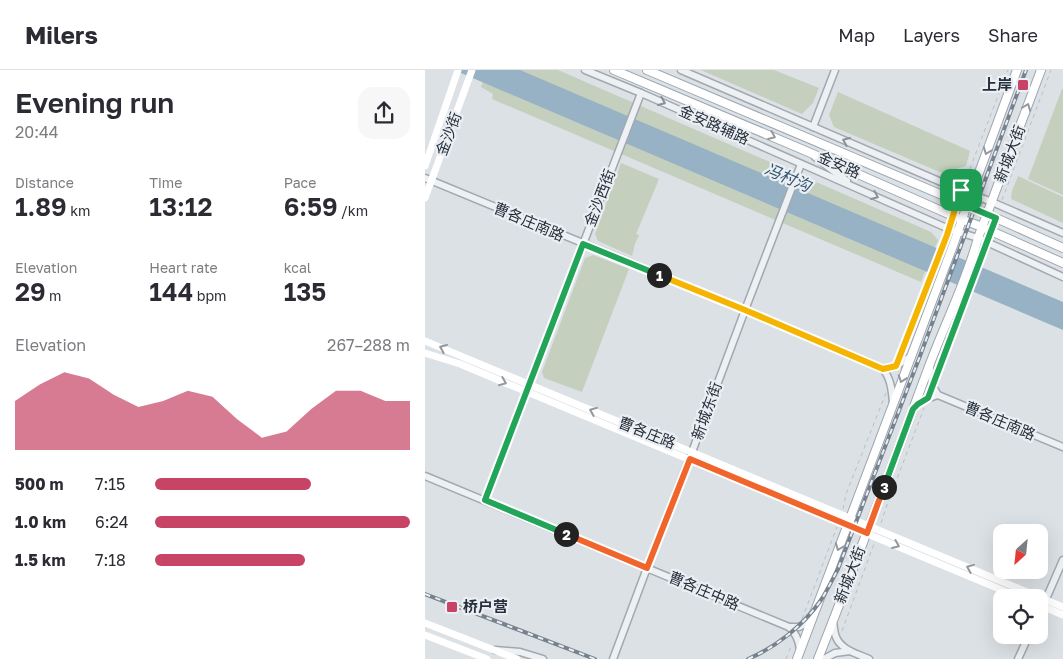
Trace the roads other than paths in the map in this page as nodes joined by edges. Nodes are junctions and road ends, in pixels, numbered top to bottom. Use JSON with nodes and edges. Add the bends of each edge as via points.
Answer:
{"nodes":[{"id":1,"x":472,"y":70,"type":"edge"},
{"id":2,"x":585,"y":70,"type":"edge"},
{"id":3,"x":614,"y":70,"type":"edge"},
{"id":4,"x":647,"y":70,"type":"edge"},
{"id":5,"x":681,"y":70,"type":"edge"},
{"id":6,"x":835,"y":70,"type":"edge"},
{"id":7,"x":1017,"y":70,"type":"edge"},
{"id":8,"x":1041,"y":70,"type":"edge"},
{"id":9,"x":457,"y":73,"type":"edge"},
{"id":10,"x":641,"y":92,"type":"junction"},
{"id":11,"x":813,"y":127,"type":"junction"},
{"id":12,"x":806,"y":150,"type":"junction"},
{"id":13,"x":801,"y":164,"type":"junction"},
{"id":14,"x":425,"y":166,"type":"edge"},
{"id":15,"x":428,"y":180,"type":"edge"},
{"id":16,"x":858,"y":188,"type":"junction"},
{"id":17,"x":971,"y":194,"type":"junction"},
{"id":18,"x":425,"y":198,"type":"edge"},
{"id":19,"x":992,"y":202,"type":"junction"},
{"id":20,"x":967,"y":206,"type":"junction"},
{"id":21,"x":987,"y":214,"type":"junction"},
{"id":22,"x":962,"y":220,"type":"junction"},
{"id":23,"x":983,"y":227,"type":"junction"},
{"id":24,"x":957,"y":231,"type":"junction"},
{"id":25,"x":1063,"y":233,"type":"edge"},
{"id":26,"x":978,"y":238,"type":"junction"},
{"id":27,"x":583,"y":244,"type":"junction"},
{"id":28,"x":1063,"y":248,"type":"edge"},
{"id":29,"x":1063,"y":263,"type":"edge"},
{"id":30,"x":1063,"y":277,"type":"edge"},
{"id":31,"x":745,"y":310,"type":"junction"},
{"id":32,"x":425,"y":340,"type":"edge"},
{"id":33,"x":425,"y":353,"type":"edge"},
{"id":34,"x":911,"y":357,"type":"junction"},
{"id":35,"x":930,"y":363,"type":"junction"},
{"id":36,"x":883,"y":369,"type":"junction"},
{"id":37,"x":528,"y":388,"type":"junction"},
{"id":38,"x":938,"y":395,"type":"junction"},
{"id":39,"x":893,"y":404,"type":"junction"},
{"id":40,"x":913,"y":409,"type":"junction"},
{"id":41,"x":1063,"y":447,"type":"edge"},
{"id":42,"x":691,"y":456,"type":"junction"},
{"id":43,"x":425,"y":476,"type":"edge"},
{"id":44,"x":485,"y":500,"type":"junction"},
{"id":45,"x":849,"y":522,"type":"junction"},
{"id":46,"x":868,"y":530,"type":"junction"},
{"id":47,"x":878,"y":534,"type":"junction"},
{"id":48,"x":1063,"y":560,"type":"edge"},
{"id":49,"x":647,"y":568,"type":"junction"},
{"id":50,"x":1001,"y":589,"type":"edge"},
{"id":51,"x":1008,"y":589,"type":"edge"},
{"id":52,"x":1048,"y":593,"type":"edge"},
{"id":53,"x":1048,"y":605,"type":"edge"},
{"id":54,"x":1048,"y":607,"type":"edge"},
{"id":55,"x":1063,"y":607,"type":"edge"},
{"id":56,"x":1063,"y":615,"type":"edge"},
{"id":57,"x":833,"y":620,"type":"junction"},
{"id":58,"x":811,"y":621,"type":"junction"},
{"id":59,"x":425,"y":623,"type":"edge"},
{"id":60,"x":789,"y":627,"type":"junction"},
{"id":61,"x":425,"y":635,"type":"edge"},
{"id":62,"x":1025,"y":644,"type":"edge"},
{"id":63,"x":492,"y":649,"type":"junction"},
{"id":64,"x":800,"y":650,"type":"junction"},
{"id":65,"x":851,"y":652,"type":"junction"},
{"id":66,"x":487,"y":659,"type":"edge"},
{"id":67,"x":517,"y":659,"type":"edge"},
{"id":68,"x":543,"y":659,"type":"edge"},
{"id":69,"x":613,"y":659,"type":"edge"},
{"id":70,"x":797,"y":659,"type":"edge"},
{"id":71,"x":818,"y":659,"type":"edge"},
{"id":72,"x":824,"y":659,"type":"edge"},
{"id":73,"x":869,"y":659,"type":"edge"},
{"id":74,"x":1018,"y":659,"type":"edge"}],
"edges":[{"from":1,"to":15,"type":"main road","name":"金沙街"},
{"from":2,"to":10,"type":"street","name":"金安路辅路"},
{"from":3,"to":12,"type":"main road","name":"金安路","one_way":true},
{"from":4,"to":20,"type":"main road","name":"金安路"},
{"from":5,"to":11,"type":"street"},
{"from":6,"to":11,"type":"street"},
{"from":7,"to":17,"type":"main road","name":"新城大街","one_way":true},
{"from":19,"to":8,"type":"main road","name":"新城大街","one_way":true},
{"from":9,"to":14,"type":"main road","name":"金沙街"},
{"from":10,"to":13,"type":"street","name":"金安路辅路","one_way":true},
{"from":10,"to":27,"type":"street","name":"金沙西街"},
{"from":17,"to":11,"type":"street","one_way":true},
{"from":12,"to":16,"type":"street"},
{"from":12,"to":22,"type":"main road","name":"金安路"},
{"from":13,"to":16,"type":"street","name":"金安路辅路"},
{"from":13,"to":31,"type":"street","name":"新城东街"},
{"from":15,"to":18,"type":"main road","name":"金沙街"},
{"from":15,"to":27,"type":"street","name":"曹各庄南路"},
{"from":16,"to":24,"type":"street","name":"金安路辅路","one_way":true},
{"from":17,"to":19,"type":"street"},
{"from":17,"to":20,"type":"main road","name":"新城大街"},
{"from":19,"to":21,"type":"main road","name":"新城大街"},
{"from":19,"to":25,"type":"street"},
{"from":20,"to":21,"type":"main road","name":"金安路"},
{"from":20,"to":22,"type":"main road","name":"新城大街"},
{"from":21,"to":23,"type":"main road","name":"新城大街"},
{"from":21,"to":28,"type":"main road","name":"金安路"},
{"from":22,"to":23,"type":"main road","name":"金安路"},
{"from":22,"to":24,"type":"main road","name":"新城大街"},
{"from":23,"to":26,"type":"main road","name":"新城大街"},
{"from":23,"to":29,"type":"main road","name":"金安路"},
{"from":24,"to":26,"type":"street","name":"金安路辅路"},
{"from":24,"to":34,"type":"main road","name":"新城大街"},
{"from":26,"to":30,"type":"street","name":"金安路辅路"},
{"from":26,"to":35,"type":"main road","name":"新城大街"},
{"from":27,"to":31,"type":"street","name":"曹各庄南路"},
{"from":27,"to":37,"type":"street","name":"金沙西街"},
{"from":31,"to":36,"type":"street","name":"曹各庄南路"},
{"from":31,"to":42,"type":"street","name":"新城东街"},
{"from":37,"to":32,"type":"main road","name":"曹各庄路","one_way":true},
{"from":33,"to":37,"type":"main road","name":"曹各庄路","one_way":true},
{"from":34,"to":36,"type":"street"},
{"from":34,"to":39,"type":"main road","name":"新城大街","one_way":true},
{"from":35,"to":38,"type":"street","via":[[932,386]]},
{"from":35,"to":40,"type":"main road","name":"新城大街"},
{"from":36,"to":39,"type":"street","via":[[890,382]]},
{"from":37,"to":42,"type":"main road","name":"曹各庄路"},
{"from":37,"to":44,"type":"street","name":"金沙西街"},
{"from":38,"to":40,"type":"street"},
{"from":38,"to":41,"type":"street","name":"曹各庄南路"},
{"from":39,"to":45,"type":"main road","name":"新城大街"},
{"from":40,"to":46,"type":"main road","name":"新城大街"},
{"from":42,"to":45,"type":"main road","name":"曹各庄路"},
{"from":42,"to":49,"type":"street","name":"新城东街"},
{"from":43,"to":44,"type":"street","name":"曹各庄中路"},
{"from":44,"to":49,"type":"street","name":"曹各庄中路"},
{"from":45,"to":46,"type":"main road","name":"曹各庄路"},
{"from":45,"to":58,"type":"main road","name":"新城大街","one_way":true},
{"from":46,"to":47,"type":"main road","name":"曹各庄路"},
{"from":46,"to":57,"type":"main road","name":"新城大街"},
{"from":47,"to":50,"type":"main road","name":"曹各庄路","one_way":true},
{"from":51,"to":47,"type":"main road","name":"曹各庄路","one_way":true},
{"from":48,"to":52,"type":"street"},
{"from":49,"to":60,"type":"street","name":"曹各庄中路"},
{"from":49,"to":69,"type":"street","name":"新城东街"},
{"from":53,"to":55,"type":"main road","name":"曹各庄路"},
{"from":54,"to":56,"type":"main road","name":"曹各庄路"},
{"from":57,"to":65,"type":"street","via":[[839,644]]},
{"from":57,"to":71,"type":"main road","name":"新城大街"},
{"from":58,"to":60,"type":"street","name":"曹各庄中路","via":[[799,627]]},
{"from":58,"to":64,"type":"main road","name":"新城大街"},
{"from":59,"to":63,"type":"main road"},
{"from":60,"to":64,"type":"street","name":"曹各庄中路","via":[[796,635]]},
{"from":61,"to":66,"type":"main road"},
{"from":62,"to":74,"type":"street"},
{"from":63,"to":67,"type":"main road"},
{"from":63,"to":68,"type":"street"},
{"from":64,"to":70,"type":"main road","name":"新城大街"},
{"from":65,"to":72,"type":"street"},
{"from":65,"to":73,"type":"street"}]}
